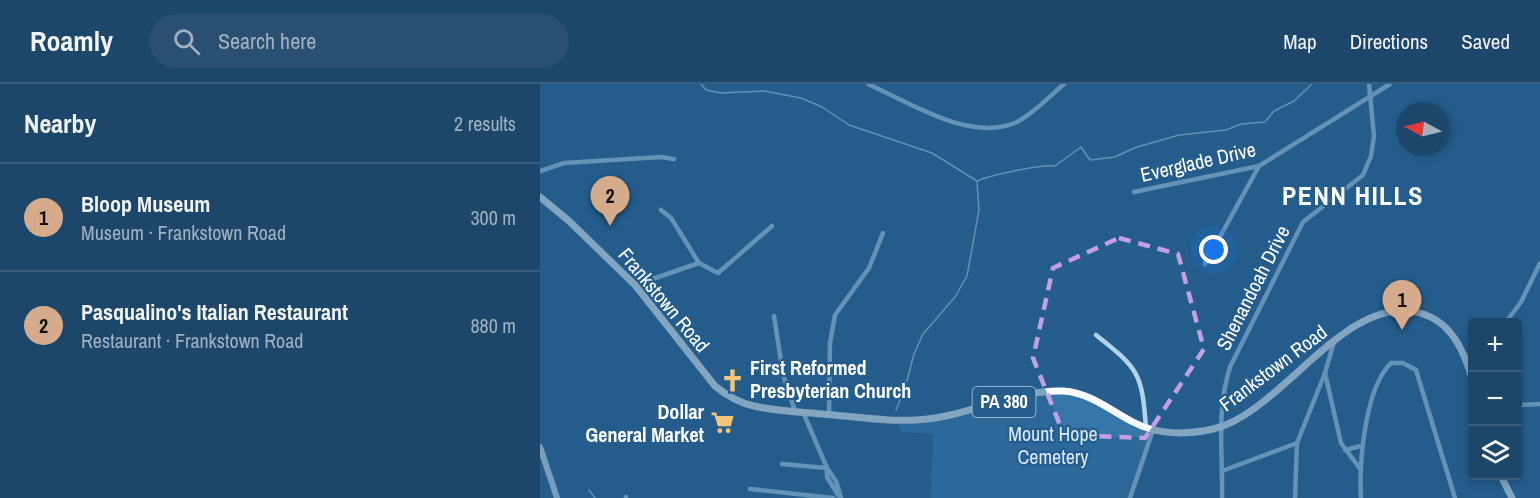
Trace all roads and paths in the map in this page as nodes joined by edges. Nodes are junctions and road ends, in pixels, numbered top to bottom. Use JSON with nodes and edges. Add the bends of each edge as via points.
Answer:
{"nodes":[{"id":1,"x":868,"y":84,"type":"edge"},
{"id":2,"x":1064,"y":84,"type":"edge"},
{"id":3,"x":1369,"y":84,"type":"edge"},
{"id":4,"x":1390,"y":84,"type":"edge"},
{"id":5,"x":1370,"y":96,"type":"junction"},
{"id":6,"x":674,"y":159,"type":"dead end"},
{"id":7,"x":1259,"y":166,"type":"junction"},
{"id":8,"x":540,"y":171,"type":"edge"},
{"id":9,"x":1134,"y":192,"type":"dead end"},
{"id":10,"x":540,"y":197,"type":"edge"},
{"id":11,"x":661,"y":210,"type":"dead end"},
{"id":12,"x":772,"y":226,"type":"dead end"},
{"id":13,"x":883,"y":233,"type":"dead end"},
{"id":14,"x":699,"y":263,"type":"junction"},
{"id":15,"x":1540,"y":263,"type":"edge"},
{"id":16,"x":1205,"y":264,"type":"dead end"},
{"id":17,"x":635,"y":285,"type":"junction"},
{"id":18,"x":774,"y":316,"type":"dead end"},
{"id":19,"x":1509,"y":318,"type":"edge"},
{"id":20,"x":1096,"y":335,"type":"dead end"},
{"id":21,"x":1334,"y":342,"type":"junction"},
{"id":22,"x":1466,"y":358,"type":"joint"},
{"id":23,"x":1470,"y":372,"type":"edge"},
{"id":24,"x":1325,"y":373,"type":"junction"},
{"id":25,"x":1540,"y":404,"type":"edge"},
{"id":26,"x":1522,"y":405,"type":"edge"},
{"id":27,"x":799,"y":412,"type":"junction"},
{"id":28,"x":829,"y":414,"type":"junction"},
{"id":29,"x":1219,"y":428,"type":"junction"},
{"id":30,"x":1150,"y":429,"type":"junction"},
{"id":31,"x":1297,"y":443,"type":"junction"},
{"id":32,"x":1361,"y":446,"type":"junction"},
{"id":33,"x":540,"y":447,"type":"edge"},
{"id":34,"x":1345,"y":450,"type":"junction"},
{"id":35,"x":782,"y":464,"type":"dead end"},
{"id":36,"x":827,"y":468,"type":"junction"},
{"id":37,"x":1361,"y":470,"type":"junction"},
{"id":38,"x":1222,"y":471,"type":"junction"},
{"id":39,"x":1503,"y":480,"type":"edge"},
{"id":40,"x":750,"y":489,"type":"dead end"},
{"id":41,"x":557,"y":498,"type":"edge"},
{"id":42,"x":833,"y":498,"type":"edge"},
{"id":43,"x":840,"y":498,"type":"edge"},
{"id":44,"x":1130,"y":498,"type":"edge"},
{"id":45,"x":1222,"y":498,"type":"edge"},
{"id":46,"x":1295,"y":498,"type":"edge"},
{"id":47,"x":1361,"y":498,"type":"edge"},
{"id":48,"x":1455,"y":498,"type":"edge"},
{"id":49,"x":1512,"y":498,"type":"edge"}],
"edges":[{"from":1,"to":2,"type":"street","via":[[963,126],[988,129],[1017,122]]},
{"from":3,"to":5,"type":"street","name":"Shenandoah Drive"},
{"from":4,"to":5,"type":"street","name":"Everglade Drive"},
{"from":5,"to":7,"type":"street","name":"Everglade Drive"},
{"from":5,"to":29,"type":"street","name":"Shenandoah Drive","via":[[1374,136],[1363,175],[1303,222],[1230,367]]},
{"from":6,"to":8,"type":"street","via":[[564,163]]},
{"from":7,"to":9,"type":"street","name":"Everglade Drive"},
{"from":7,"to":16,"type":"street"},
{"from":10,"to":17,"type":"main road","name":"Frankstown Road","number":"PA 380"},
{"from":11,"to":14,"type":"street","via":[[671,218]]},
{"from":12,"to":14,"type":"street","via":[[718,273]]},
{"from":13,"to":28,"type":"street","via":[[869,268],[835,315],[830,343]]},
{"from":14,"to":17,"type":"street"},
{"from":15,"to":19,"type":"street"},
{"from":17,"to":27,"type":"main road","name":"Frankstown Road","number":"PA 380","via":[[722,392],[754,406]]},
{"from":18,"to":27,"type":"street","via":[[783,374]]},
{"from":20,"to":30,"type":"street","via":[[1135,368]]},
{"from":21,"to":22,"type":"main road","name":"Frankstown Road","number":"PA 380","via":[[1372,316],[1395,310],[1412,311],[1448,329]]},
{"from":21,"to":24,"type":"street"},
{"from":21,"to":29,"type":"main road","name":"Frankstown Road","number":"PA 380","via":[[1242,416]]},
{"from":22,"to":23,"type":"main road","name":"Frankstown Road","number":"PA 380"},
{"from":24,"to":31,"type":"street"},
{"from":24,"to":34,"type":"street","via":[[1337,432]]},
{"from":25,"to":26,"type":"street"},
{"from":27,"to":28,"type":"main road","name":"Frankstown Road","number":"PA 380"},
{"from":27,"to":36,"type":"street"},
{"from":28,"to":30,"type":"main road","name":"Frankstown Road","number":"PA 380","via":[[892,421],[928,419],[1041,393],[1066,392],[1086,396]]},
{"from":29,"to":30,"type":"main road","name":"Frankstown Road","number":"PA 380","via":[[1184,433]]},
{"from":29,"to":38,"type":"street","name":"Shenandoah Drive"},
{"from":30,"to":44,"type":"street"},
{"from":31,"to":38,"type":"street"},
{"from":31,"to":46,"type":"street"},
{"from":32,"to":34,"type":"street"},
{"from":32,"to":37,"type":"street"},
{"from":32,"to":48,"type":"street","via":[[1381,372],[1391,363],[1403,363],[1416,370]]},
{"from":33,"to":41,"type":"main road"},
{"from":34,"to":37,"type":"street"},
{"from":35,"to":36,"type":"street"},
{"from":36,"to":43,"type":"street","via":[[830,484]]},
{"from":37,"to":47,"type":"street"},
{"from":38,"to":45,"type":"street","name":"Shenandoah Drive"},
{"from":39,"to":49,"type":"main road"},
{"from":40,"to":42,"type":"street"}]}
